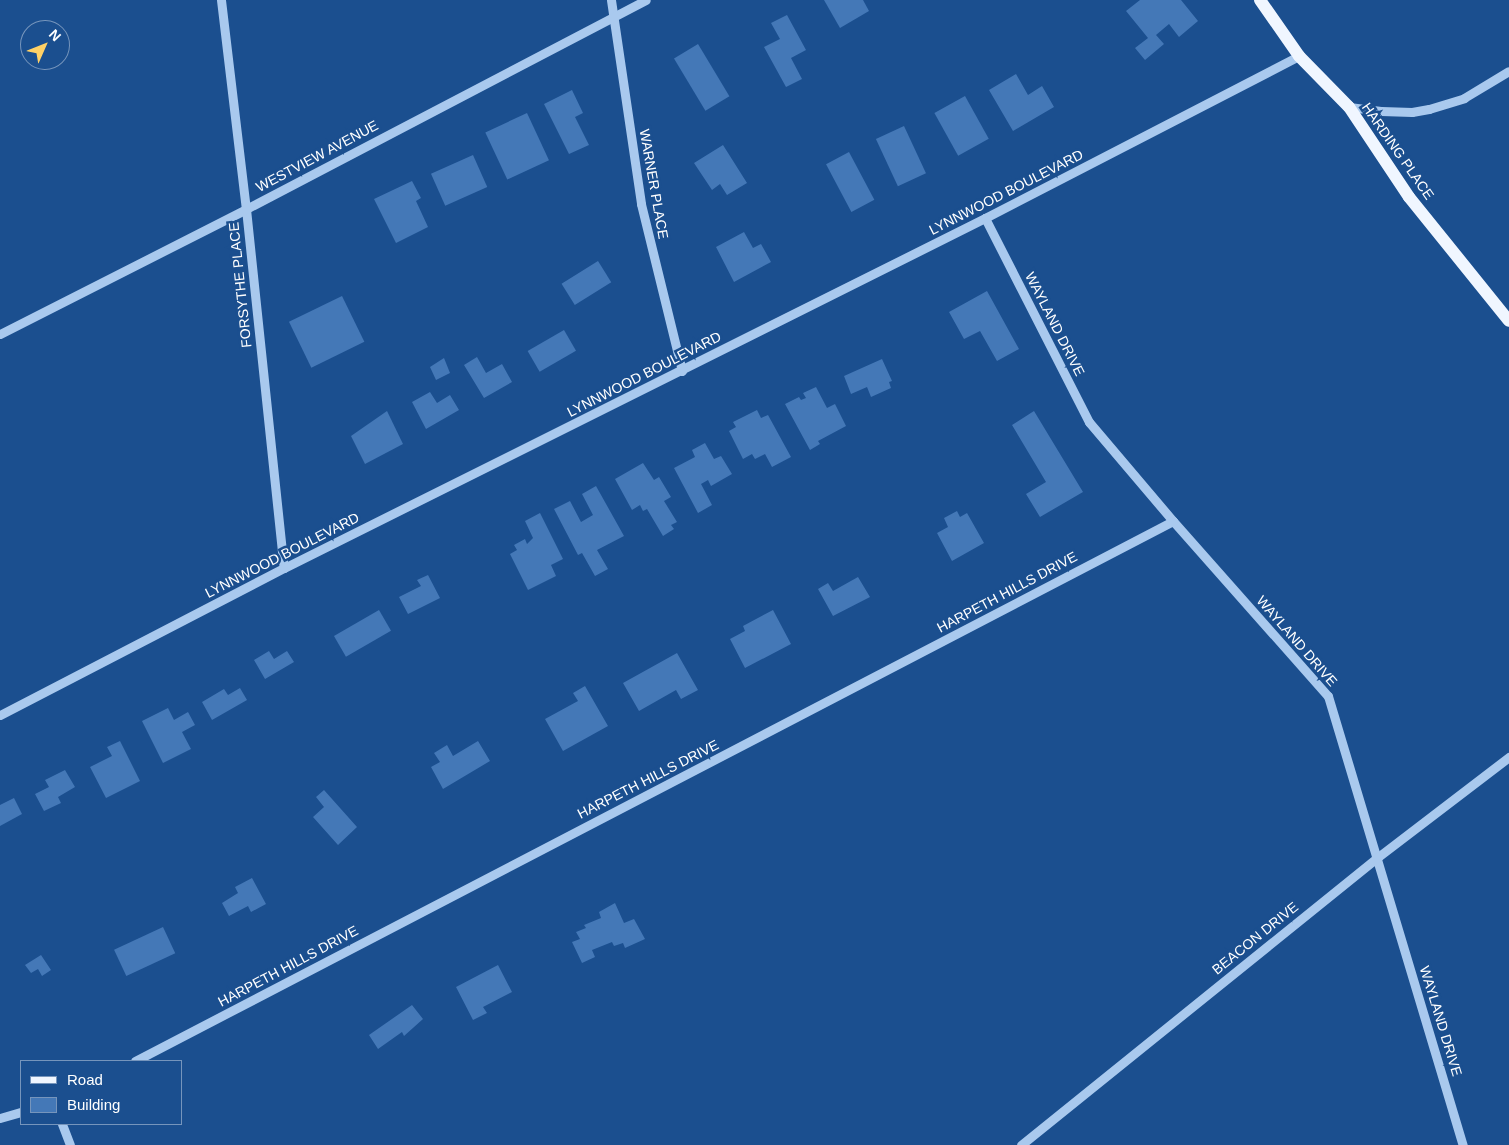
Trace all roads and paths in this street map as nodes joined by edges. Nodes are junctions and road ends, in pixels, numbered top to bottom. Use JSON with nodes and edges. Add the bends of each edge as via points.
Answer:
{"nodes":[{"id":1,"x":221,"y":0,"type":"edge"},
{"id":2,"x":611,"y":0,"type":"edge"},
{"id":3,"x":646,"y":0,"type":"edge"},
{"id":4,"x":1260,"y":0,"type":"edge"},
{"id":5,"x":613,"y":18,"type":"junction"},
{"id":6,"x":1299,"y":56,"type":"junction"},
{"id":7,"x":1509,"y":71,"type":"edge"},
{"id":8,"x":1349,"y":107,"type":"junction"},
{"id":9,"x":246,"y":209,"type":"junction"},
{"id":10,"x":985,"y":218,"type":"junction"},
{"id":11,"x":1509,"y":322,"type":"edge"},
{"id":12,"x":0,"y":334,"type":"edge"},
{"id":13,"x":682,"y":371,"type":"junction"},
{"id":14,"x":1173,"y":521,"type":"junction"},
{"id":15,"x":284,"y":568,"type":"junction"},
{"id":16,"x":0,"y":715,"type":"edge"},
{"id":17,"x":1509,"y":757,"type":"edge"},
{"id":18,"x":1378,"y":857,"type":"junction"},
{"id":19,"x":137,"y":1060,"type":"edge"},
{"id":20,"x":20,"y":1112,"type":"edge"},
{"id":21,"x":0,"y":1118,"type":"edge"},
{"id":22,"x":62,"y":1125,"type":"edge"},
{"id":23,"x":70,"y":1145,"type":"edge"},
{"id":24,"x":1021,"y":1145,"type":"edge"},
{"id":25,"x":1463,"y":1145,"type":"edge"}],
"edges":[{"from":1,"to":9,"type":"street","name":"FORSYTHE PLACE"},
{"from":2,"to":5,"type":"street","name":"WARNER PLACE"},
{"from":3,"to":5,"type":"street","name":"WESTVIEW AVENUE"},
{"from":4,"to":6,"type":"main road","name":"HARDING PLACE"},
{"from":5,"to":9,"type":"street","name":"WESTVIEW AVENUE"},
{"from":5,"to":13,"type":"street","name":"WARNER PLACE","via":[[641,204]]},
{"from":6,"to":8,"type":"main road","name":"HARDING PLACE"},
{"from":6,"to":10,"type":"street","name":"LYNNWOOD BOULEVARD"},
{"from":7,"to":8,"type":"street","via":[[1464,98],[1429,109],[1412,112]]},
{"from":8,"to":11,"type":"main road","name":"HARDING PLACE","via":[[1409,197]]},
{"from":9,"to":12,"type":"street","name":"WESTVIEW AVENUE"},
{"from":9,"to":15,"type":"street","name":"FORSYTHE PLACE"},
{"from":10,"to":13,"type":"street","name":"LYNNWOOD BOULEVARD"},
{"from":10,"to":14,"type":"street","name":"WAYLAND DRIVE","via":[[1089,422]]},
{"from":13,"to":15,"type":"street","name":"LYNNWOOD BOULEVARD"},
{"from":14,"to":18,"type":"street","name":"WAYLAND DRIVE","via":[[1328,696]]},
{"from":14,"to":19,"type":"street","name":"HARPETH HILLS DRIVE"},
{"from":15,"to":16,"type":"street","name":"LYNNWOOD BOULEVARD"},
{"from":17,"to":18,"type":"street","name":"BEACON DRIVE"},
{"from":18,"to":24,"type":"street","name":"BEACON DRIVE"},
{"from":18,"to":25,"type":"street","name":"WAYLAND DRIVE"},
{"from":20,"to":21,"type":"street"},
{"from":22,"to":23,"type":"street"}]}
